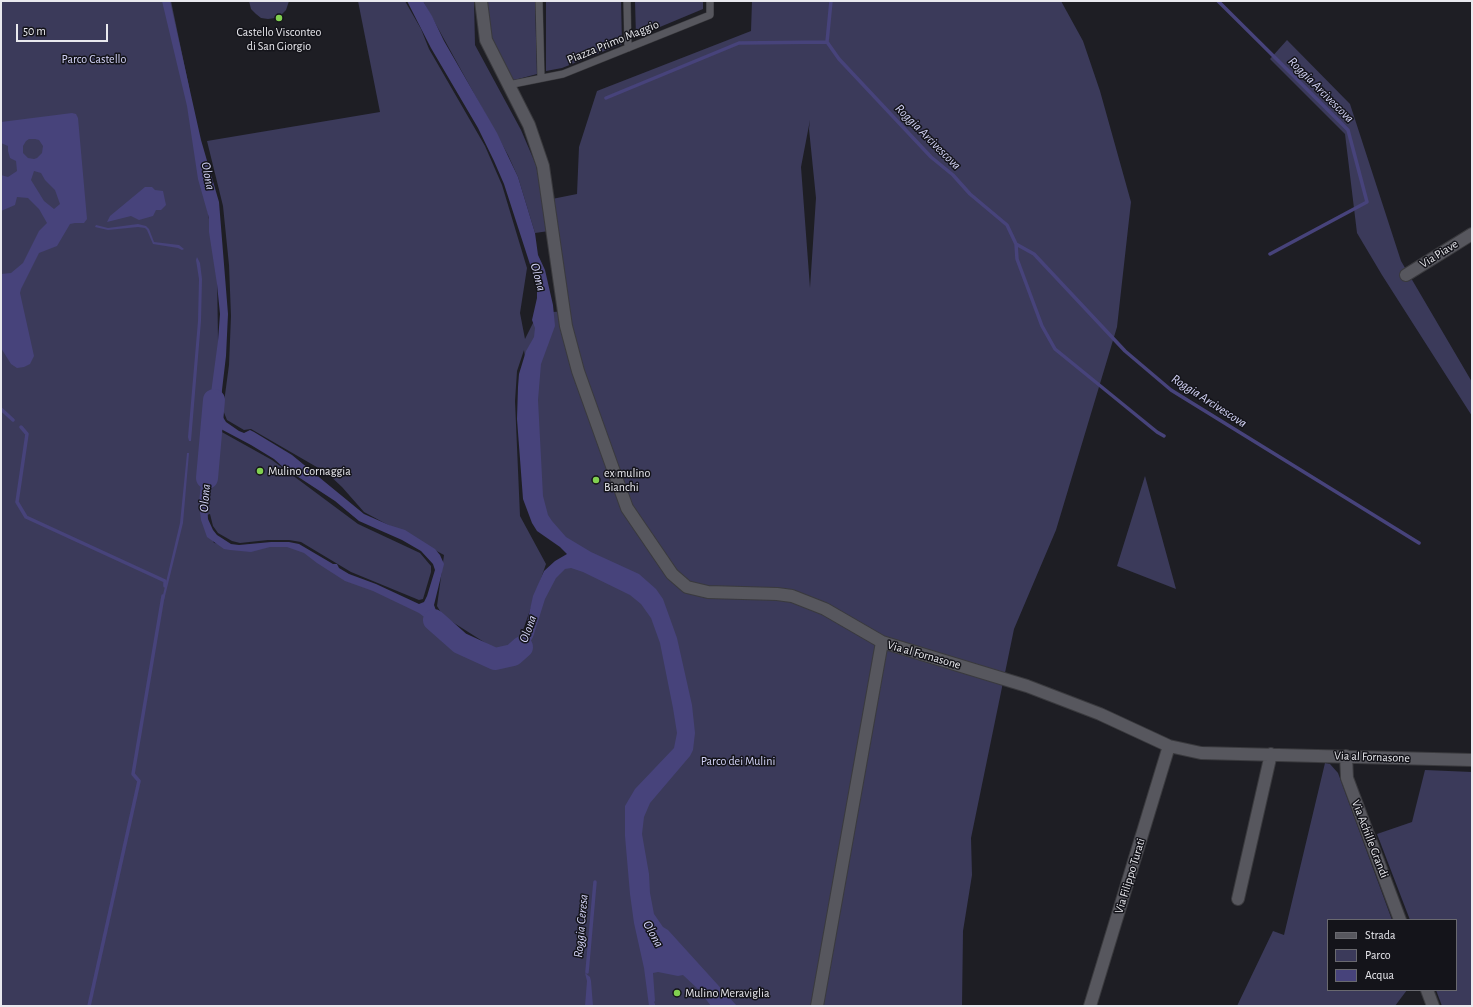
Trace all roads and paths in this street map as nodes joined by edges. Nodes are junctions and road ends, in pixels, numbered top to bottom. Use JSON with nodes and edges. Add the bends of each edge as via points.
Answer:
{"nodes":[{"id":1,"x":481,"y":1,"type":"edge"},
{"id":2,"x":539,"y":1,"type":"edge"},
{"id":3,"x":627,"y":1,"type":"edge"},
{"id":4,"x":710,"y":1,"type":"edge"},
{"id":5,"x":628,"y":48,"type":"junction"},
{"id":6,"x":541,"y":78,"type":"junction"},
{"id":7,"x":508,"y":85,"type":"junction"},
{"id":8,"x":1472,"y":234,"type":"edge"},
{"id":9,"x":1406,"y":275,"type":"dead end"},
{"id":10,"x":882,"y":642,"type":"junction"},
{"id":11,"x":1169,"y":746,"type":"junction"},
{"id":12,"x":1271,"y":754,"type":"junction"},
{"id":13,"x":1346,"y":756,"type":"junction"},
{"id":14,"x":1472,"y":760,"type":"edge"},
{"id":15,"x":1238,"y":899,"type":"dead end"},
{"id":16,"x":1400,"y":919,"type":"edge"},
{"id":17,"x":1426,"y":991,"type":"edge"},
{"id":18,"x":817,"y":1006,"type":"edge"},
{"id":19,"x":1090,"y":1006,"type":"edge"},
{"id":20,"x":1432,"y":1006,"type":"edge"}],
"edges":[{"from":1,"to":7,"type":"street","via":[[486,40]]},
{"from":2,"to":6,"type":"lane"},
{"from":3,"to":5,"type":"lane"},
{"from":4,"to":5,"type":"lane","name":"Piazza Primo Maggio","via":[[710,15]]},
{"from":5,"to":6,"type":"lane","name":"Piazza Primo Maggio","via":[[563,74]]},
{"from":6,"to":7,"type":"lane","name":"Piazza Primo Maggio"},
{"from":7,"to":10,"type":"street","via":[[529,125],[543,166],[566,326],[578,371],[627,508],[672,574],[687,587],[708,592],[792,596],[825,609]]},
{"from":8,"to":9,"type":"street","name":"Via Piave"},
{"from":10,"to":11,"type":"street","name":"Via al Fornasone","via":[[1027,686],[1100,714]]},
{"from":10,"to":18,"type":"street","name":"Via al Fornasone"},
{"from":11,"to":12,"type":"street","name":"Via al Fornasone","via":[[1201,753]]},
{"from":11,"to":19,"type":"street","name":"Via Filippo Turati"},
{"from":12,"to":13,"type":"street","name":"Via al Fornasone"},
{"from":12,"to":15,"type":"street"},
{"from":13,"to":14,"type":"street","name":"Via al Fornasone"},
{"from":13,"to":16,"type":"street","name":"Via Achille Grandi","via":[[1347,778]]},
{"from":17,"to":20,"type":"street"}]}
